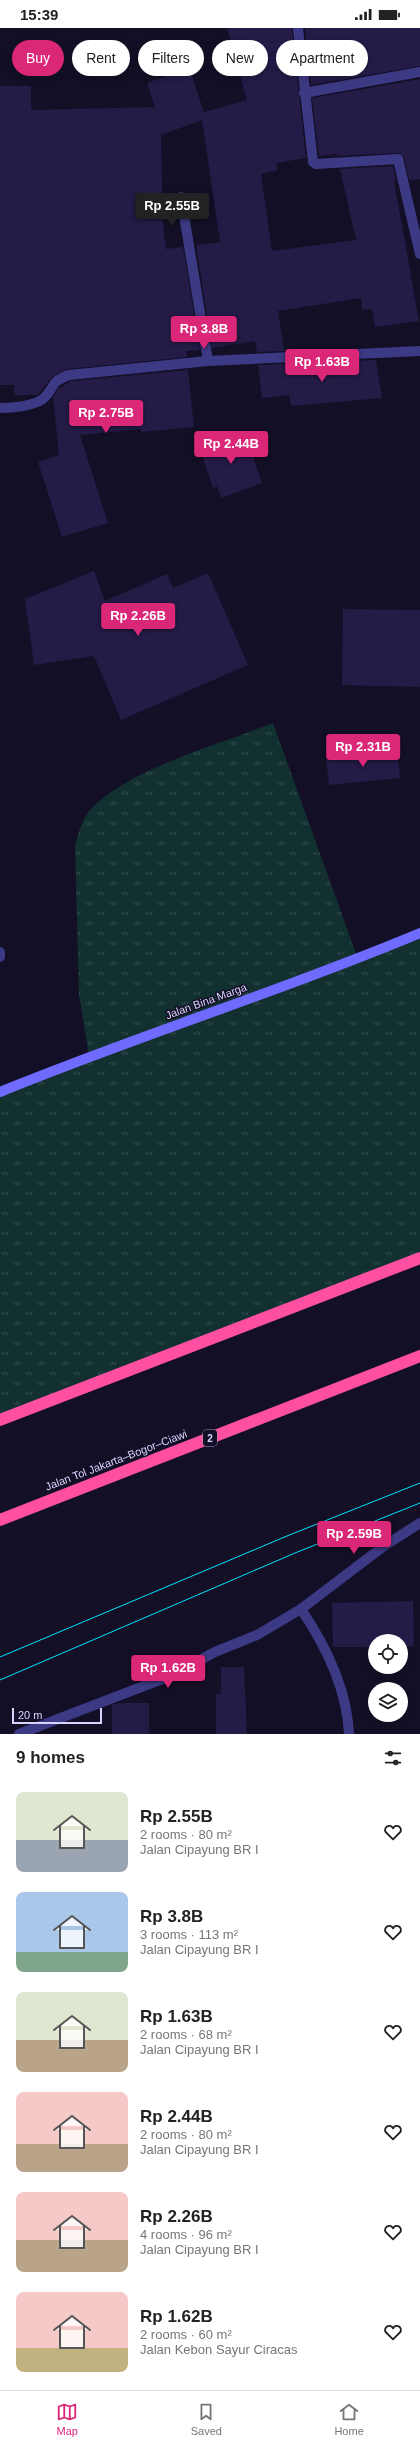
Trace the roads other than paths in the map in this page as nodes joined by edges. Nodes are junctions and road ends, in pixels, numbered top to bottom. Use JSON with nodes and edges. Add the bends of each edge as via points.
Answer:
{"nodes":[{"id":1,"x":298,"y":28,"type":"edge"},
{"id":2,"x":420,"y":72,"type":"edge"},
{"id":3,"x":304,"y":93,"type":"junction"},
{"id":4,"x":181,"y":197,"type":"dead end"},
{"id":5,"x":420,"y":254,"type":"edge"},
{"id":6,"x":420,"y":351,"type":"edge"},
{"id":7,"x":208,"y":361,"type":"junction"},
{"id":8,"x":0,"y":408,"type":"edge"},
{"id":9,"x":420,"y":933,"type":"edge"},
{"id":10,"x":0,"y":952,"type":"edge"},
{"id":11,"x":0,"y":957,"type":"edge"},
{"id":12,"x":0,"y":1092,"type":"edge"},
{"id":13,"x":420,"y":1258,"type":"edge"},
{"id":14,"x":420,"y":1356,"type":"edge"},
{"id":15,"x":0,"y":1420,"type":"edge"},
{"id":16,"x":0,"y":1520,"type":"edge"},
{"id":17,"x":420,"y":1523,"type":"edge"},
{"id":18,"x":301,"y":1609,"type":"junction"},
{"id":19,"x":19,"y":1734,"type":"edge"},
{"id":20,"x":349,"y":1734,"type":"edge"}],
"edges":[{"from":1,"to":3,"type":"street"},
{"from":2,"to":3,"type":"street"},
{"from":3,"to":5,"type":"street","via":[[313,162],[316,164],[394,157],[400,161]]},
{"from":4,"to":7,"type":"street"},
{"from":6,"to":7,"type":"street"},
{"from":7,"to":8,"type":"street","via":[[69,375],[52,384],[44,398],[38,402]]},
{"from":9,"to":12,"type":"street","name":"Jalan Bina Marga","via":[[358,959],[89,1056]]},
{"from":10,"to":11,"type":"street"},
{"from":13,"to":15,"type":"highway"},
{"from":14,"to":16,"type":"highway","name":"Jalan Tol Jakarta–Bogor–Ciawi","number":"2"},
{"from":17,"to":18,"type":"street","via":[[384,1546]]},
{"from":18,"to":19,"type":"street","via":[[257,1635],[215,1652],[170,1676]]},
{"from":18,"to":20,"type":"street","via":[[321,1638],[338,1679]]}]}
